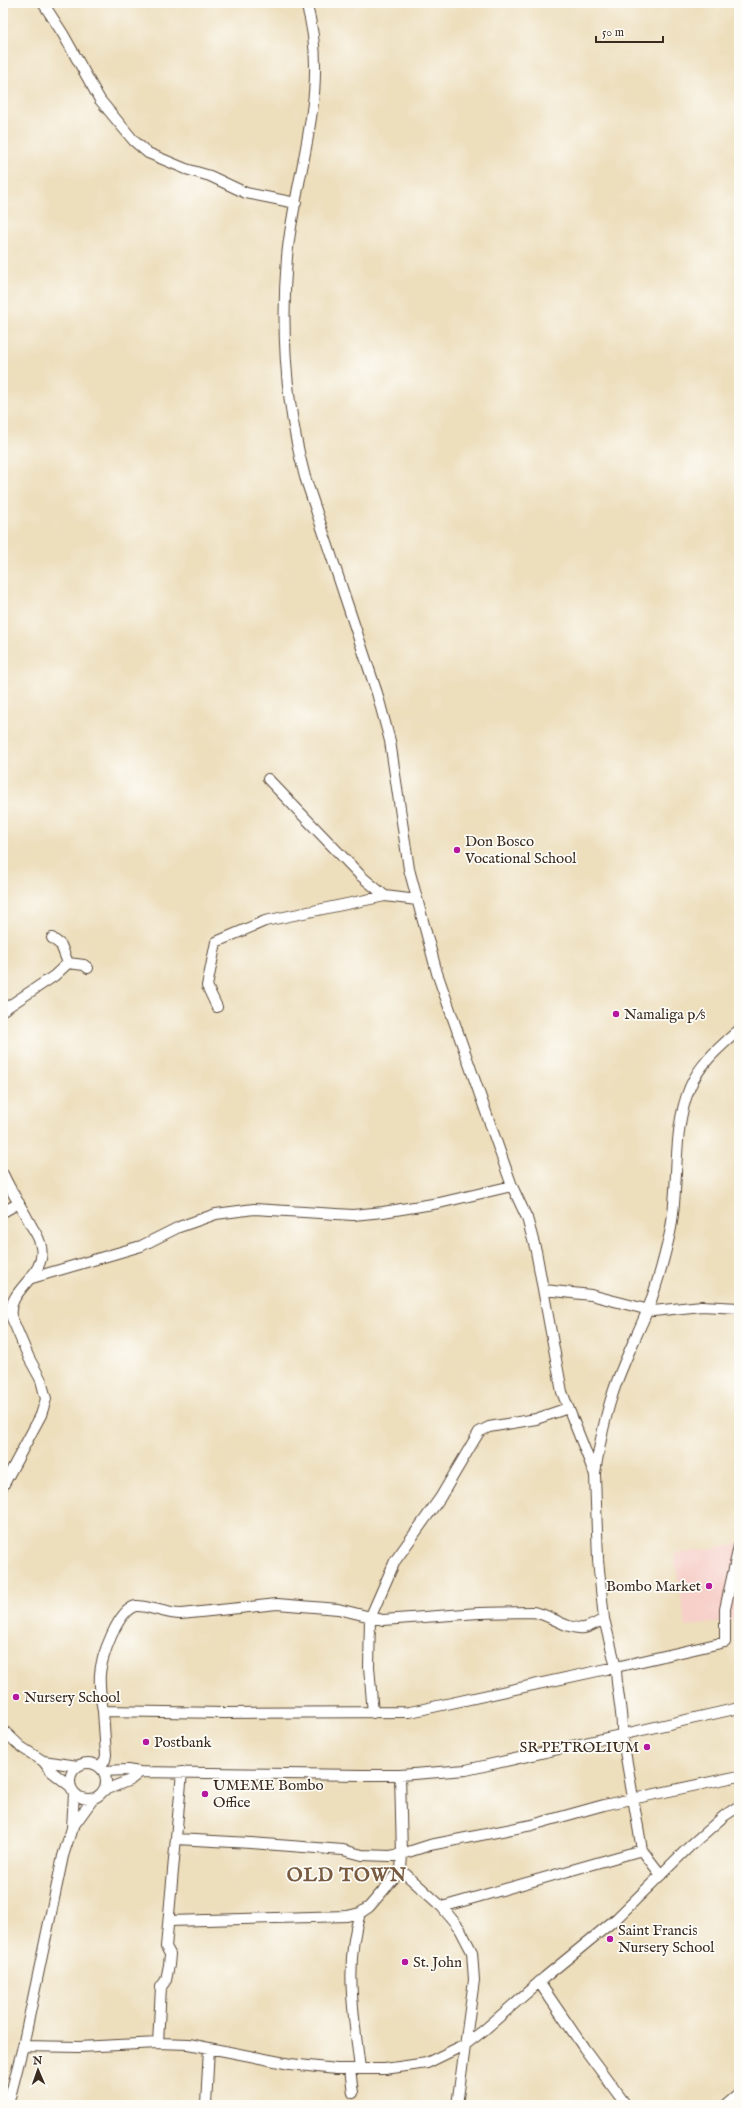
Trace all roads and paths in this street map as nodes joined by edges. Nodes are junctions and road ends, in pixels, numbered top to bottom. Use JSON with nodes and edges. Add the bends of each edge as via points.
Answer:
{"nodes":[{"id":1,"x":43,"y":3,"type":"edge"},
{"id":2,"x":306,"y":3,"type":"edge"},
{"id":3,"x":296,"y":203,"type":"junction"},
{"id":4,"x":268,"y":779,"type":"dead end"},
{"id":5,"x":385,"y":896,"type":"junction"},
{"id":6,"x":417,"y":900,"type":"junction"},
{"id":7,"x":52,"y":938,"type":"dead end"},
{"id":8,"x":68,"y":963,"type":"junction"},
{"id":9,"x":88,"y":968,"type":"dead end"},
{"id":10,"x":217,"y":1007,"type":"dead end"},
{"id":11,"x":3,"y":1010,"type":"edge"},
{"id":12,"x":739,"y":1030,"type":"edge"},
{"id":13,"x":3,"y":1174,"type":"edge"},
{"id":14,"x":512,"y":1186,"type":"junction"},
{"id":15,"x":19,"y":1203,"type":"junction"},
{"id":16,"x":3,"y":1212,"type":"edge"},
{"id":17,"x":32,"y":1278,"type":"junction"},
{"id":18,"x":544,"y":1290,"type":"junction"},
{"id":19,"x":739,"y":1308,"type":"edge"},
{"id":20,"x":647,"y":1310,"type":"junction"},
{"id":21,"x":568,"y":1408,"type":"junction"},
{"id":22,"x":595,"y":1475,"type":"junction"},
{"id":23,"x":3,"y":1486,"type":"edge"},
{"id":24,"x":739,"y":1546,"type":"edge"},
{"id":25,"x":370,"y":1618,"type":"junction"},
{"id":26,"x":604,"y":1619,"type":"junction"},
{"id":27,"x":616,"y":1667,"type":"junction"},
{"id":28,"x":739,"y":1708,"type":"edge"},
{"id":29,"x":103,"y":1710,"type":"junction"},
{"id":30,"x":373,"y":1713,"type":"junction"},
{"id":31,"x":3,"y":1730,"type":"edge"},
{"id":32,"x":622,"y":1734,"type":"junction"},
{"id":33,"x":43,"y":1761,"type":"junction"},
{"id":34,"x":78,"y":1766,"type":"junction"},
{"id":35,"x":101,"y":1769,"type":"junction"},
{"id":36,"x":140,"y":1772,"type":"junction"},
{"id":37,"x":182,"y":1772,"type":"junction"},
{"id":38,"x":400,"y":1775,"type":"junction"},
{"id":39,"x":739,"y":1776,"type":"edge"},
{"id":40,"x":72,"y":1790,"type":"junction"},
{"id":41,"x":103,"y":1792,"type":"junction"},
{"id":42,"x":93,"y":1799,"type":"junction"},
{"id":43,"x":634,"y":1799,"type":"junction"},
{"id":44,"x":739,"y":1806,"type":"edge"},
{"id":45,"x":72,"y":1828,"type":"junction"},
{"id":46,"x":176,"y":1840,"type":"junction"},
{"id":47,"x":642,"y":1850,"type":"junction"},
{"id":48,"x":402,"y":1854,"type":"junction"},
{"id":49,"x":401,"y":1870,"type":"junction"},
{"id":50,"x":661,"y":1875,"type":"junction"},
{"id":51,"x":442,"y":1907,"type":"junction"},
{"id":52,"x":360,"y":1913,"type":"junction"},
{"id":53,"x":169,"y":1921,"type":"junction"},
{"id":54,"x":539,"y":1982,"type":"junction"},
{"id":55,"x":158,"y":2043,"type":"junction"},
{"id":56,"x":466,"y":2044,"type":"junction"},
{"id":57,"x":23,"y":2046,"type":"junction"},
{"id":58,"x":209,"y":2048,"type":"junction"},
{"id":59,"x":355,"y":2069,"type":"junction"},
{"id":60,"x":353,"y":2093,"type":"dead end"},
{"id":61,"x":739,"y":2094,"type":"edge"},
{"id":62,"x":8,"y":2105,"type":"edge"},
{"id":63,"x":206,"y":2105,"type":"edge"},
{"id":64,"x":457,"y":2105,"type":"edge"},
{"id":65,"x":626,"y":2105,"type":"edge"},
{"id":66,"x":726,"y":2105,"type":"edge"}],
"edges":[{"from":1,"to":3,"type":"street","via":[[100,100],[134,141],[148,153],[210,176],[246,193]]},
{"from":2,"to":3,"type":"street","via":[[314,39],[316,69],[310,123]]},
{"from":3,"to":6,"type":"street","via":[[285,293],[286,339],[296,443],[377,693],[390,741],[404,841]]},
{"from":4,"to":5,"type":"street","via":[[361,876]]},
{"from":5,"to":6,"type":"street"},
{"from":5,"to":10,"type":"street","via":[[265,921],[216,942],[207,986]]},
{"from":6,"to":14,"type":"street","via":[[436,973]]},
{"from":7,"to":8,"type":"street","via":[[61,945]]},
{"from":8,"to":9,"type":"street"},
{"from":8,"to":11,"type":"street","via":[[54,976]]},
{"from":12,"to":20,"type":"street","via":[[705,1061],[686,1097],[677,1152],[675,1206],[655,1290]]},
{"from":13,"to":15,"type":"street"},
{"from":14,"to":17,"type":"street","via":[[439,1203],[353,1215],[254,1209],[216,1214],[179,1227],[141,1246]]},
{"from":14,"to":18,"type":"street","via":[[527,1218]]},
{"from":15,"to":16,"type":"street"},
{"from":15,"to":17,"type":"street","via":[[42,1248],[42,1256]]},
{"from":17,"to":23,"type":"street","via":[[14,1299],[10,1316],[42,1380],[46,1400],[41,1415]]},
{"from":18,"to":20,"type":"street","via":[[591,1295]]},
{"from":18,"to":21,"type":"street","via":[[556,1368]]},
{"from":19,"to":20,"type":"street","via":[[708,1306]]},
{"from":20,"to":22,"type":"street","via":[[612,1396],[601,1437]]},
{"from":21,"to":22,"type":"street"},
{"from":21,"to":25,"type":"street","via":[[536,1419],[489,1427],[479,1432],[440,1498],[395,1561]]},
{"from":22,"to":26,"type":"street","via":[[598,1560]]},
{"from":24,"to":27,"type":"street","via":[[725,1609],[725,1642]]},
{"from":25,"to":26,"type":"street","via":[[389,1620],[478,1613],[533,1612],[584,1628]]},
{"from":25,"to":29,"type":"street","via":[[338,1609],[277,1604],[181,1614],[169,1614],[135,1606],[122,1617],[106,1647],[100,1674]]},
{"from":25,"to":30,"type":"street","via":[[369,1667]]},
{"from":26,"to":27,"type":"street"},
{"from":27,"to":30,"type":"street","via":[[426,1710]]},
{"from":27,"to":32,"type":"street"},
{"from":28,"to":32,"type":"street"},
{"from":29,"to":30,"type":"street"},
{"from":29,"to":35,"type":"street","via":[[106,1755]]},
{"from":31,"to":33,"type":"street","via":[[21,1747]]},
{"from":32,"to":38,"type":"street","via":[[466,1770]]},
{"from":32,"to":43,"type":"street"},
{"from":33,"to":34,"type":"street"},
{"from":33,"to":40,"type":"street","via":[[50,1771]]},
{"from":34,"to":35,"type":"street","via":[[89,1763]]},
{"from":34,"to":40,"type":"street","via":[[71,1775]]},
{"from":35,"to":36,"type":"street"},
{"from":35,"to":41,"type":"street","via":[[106,1781]]},
{"from":36,"to":37,"type":"street"},
{"from":36,"to":41,"type":"street","via":[[130,1780]]},
{"from":37,"to":38,"type":"street","via":[[248,1775]]},
{"from":37,"to":46,"type":"street"},
{"from":38,"to":48,"type":"street"},
{"from":39,"to":43,"type":"street"},
{"from":40,"to":42,"type":"street","via":[[86,1800]]},
{"from":40,"to":45,"type":"street"},
{"from":41,"to":42,"type":"street"},
{"from":42,"to":45,"type":"street"},
{"from":43,"to":47,"type":"street"},
{"from":43,"to":48,"type":"street","via":[[532,1825],[430,1845]]},
{"from":44,"to":50,"type":"street","via":[[711,1827]]},
{"from":45,"to":57,"type":"street","via":[[63,1856]]},
{"from":46,"to":48,"type":"street","via":[[343,1850],[374,1856]]},
{"from":46,"to":53,"type":"street"},
{"from":47,"to":50,"type":"street"},
{"from":47,"to":51,"type":"street"},
{"from":48,"to":49,"type":"street"},
{"from":49,"to":51,"type":"street"},
{"from":49,"to":52,"type":"street","via":[[369,1907]]},
{"from":50,"to":54,"type":"street","via":[[617,1918]]},
{"from":51,"to":56,"type":"street","via":[[460,1930],[472,1952],[474,1980]]},
{"from":52,"to":53,"type":"street"},
{"from":52,"to":59,"type":"street","via":[[350,1966]]},
{"from":53,"to":55,"type":"street","via":[[166,1947],[170,1954],[166,1980],[162,1987]]},
{"from":54,"to":56,"type":"street"},
{"from":54,"to":65,"type":"street"},
{"from":55,"to":57,"type":"street","via":[[79,2047]]},
{"from":55,"to":58,"type":"street","via":[[189,2044]]},
{"from":56,"to":59,"type":"street","via":[[427,2063]]},
{"from":56,"to":64,"type":"street","via":[[460,2068]]},
{"from":57,"to":62,"type":"street"},
{"from":58,"to":59,"type":"street","via":[[317,2068]]},
{"from":58,"to":63,"type":"street"},
{"from":59,"to":60,"type":"street"},
{"from":61,"to":66,"type":"street"}]}
